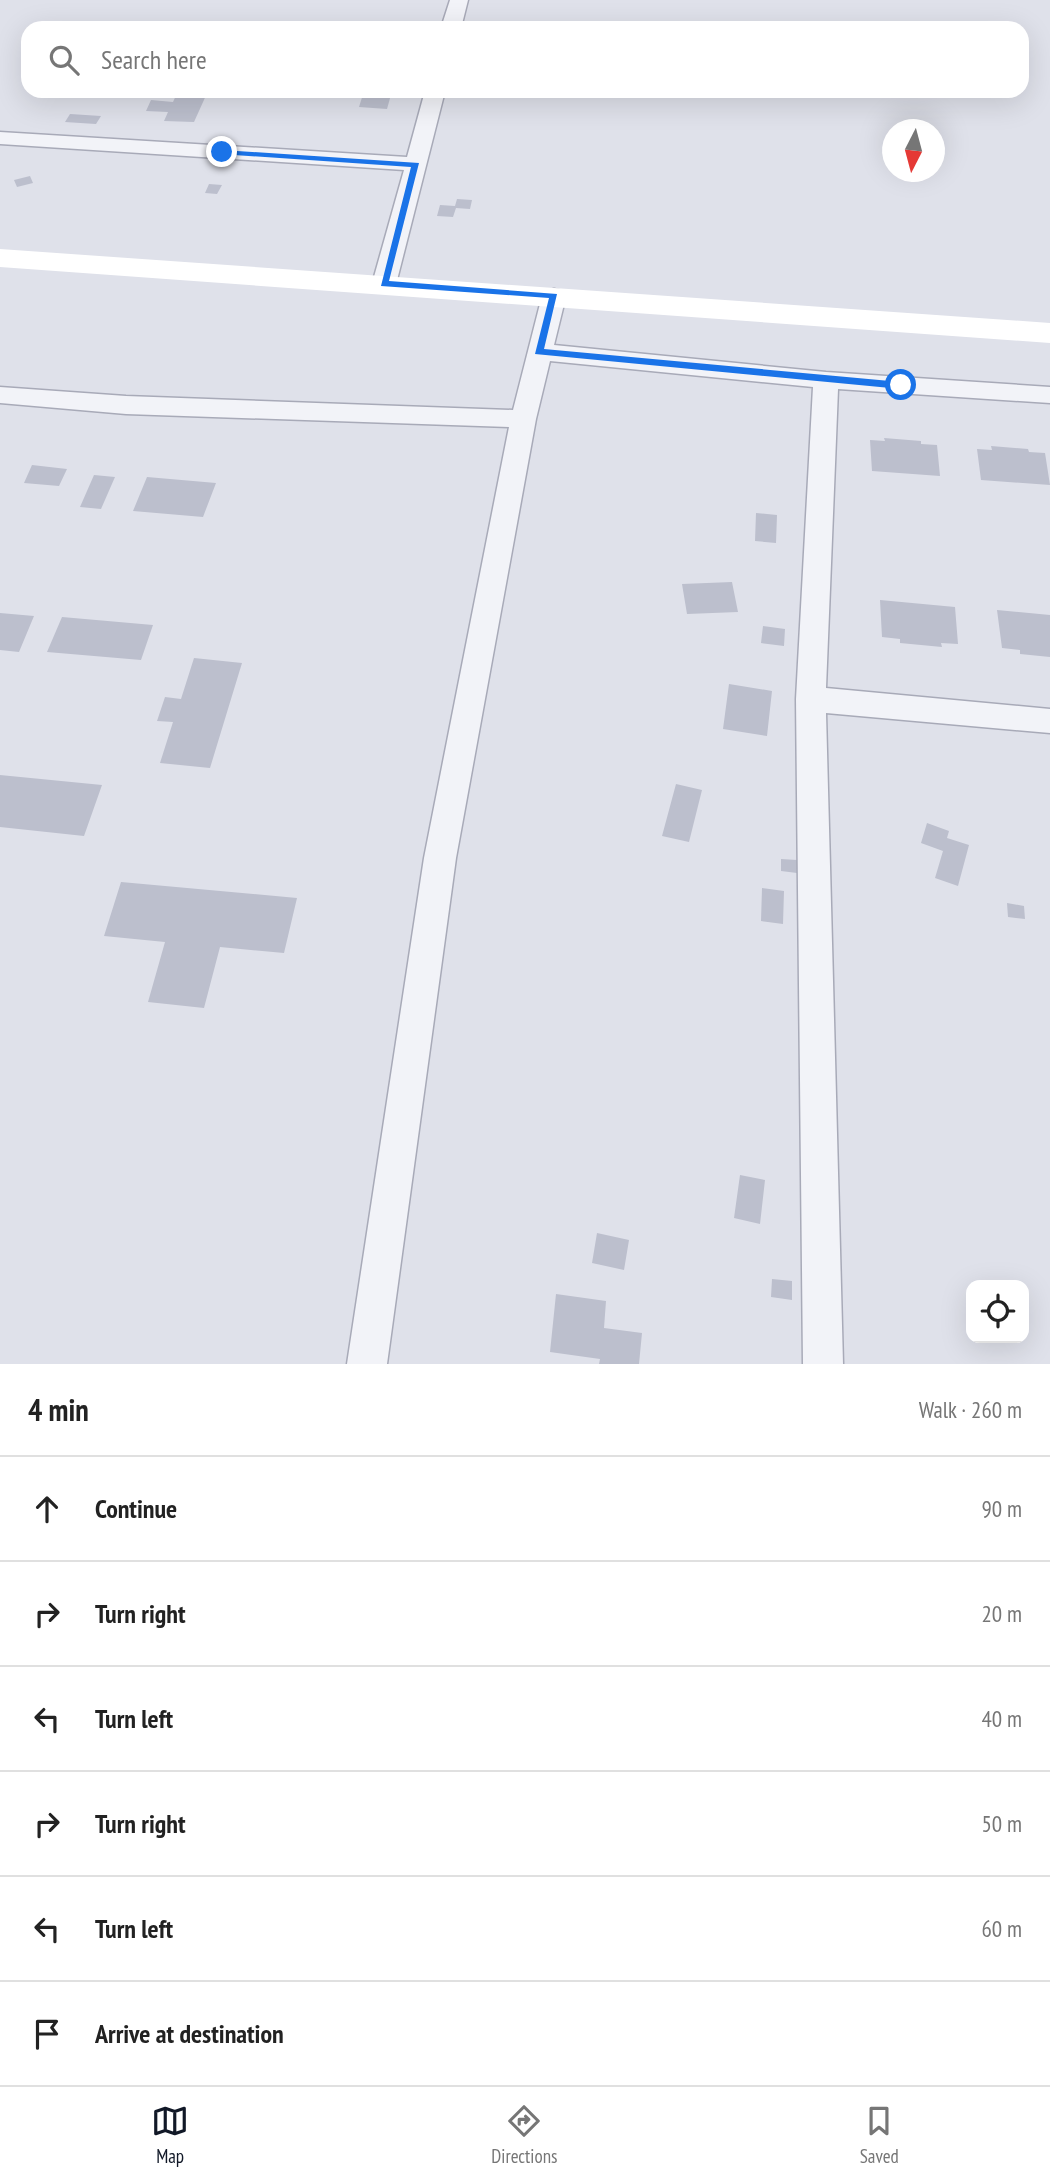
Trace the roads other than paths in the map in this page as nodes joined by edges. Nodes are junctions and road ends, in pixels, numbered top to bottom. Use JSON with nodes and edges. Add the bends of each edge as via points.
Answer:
{"nodes":[{"id":1,"x":458,"y":0,"type":"edge"},
{"id":2,"x":453,"y":21,"type":"edge"},
{"id":3,"x":433,"y":98,"type":"edge"},
{"id":4,"x":0,"y":138,"type":"edge"},
{"id":5,"x":416,"y":164,"type":"junction"},
{"id":6,"x":0,"y":258,"type":"edge"},
{"id":7,"x":384,"y":284,"type":"junction"},
{"id":8,"x":554,"y":296,"type":"junction"},
{"id":9,"x":1050,"y":333,"type":"edge"},
{"id":10,"x":539,"y":352,"type":"junction"},
{"id":11,"x":826,"y":380,"type":"junction"},
{"id":12,"x":0,"y":395,"type":"edge"},
{"id":13,"x":1050,"y":396,"type":"edge"},
{"id":14,"x":523,"y":419,"type":"junction"},
{"id":15,"x":811,"y":699,"type":"junction"},
{"id":16,"x":1050,"y":721,"type":"edge"},
{"id":17,"x":367,"y":1364,"type":"edge"},
{"id":18,"x":824,"y":1364,"type":"edge"}],
"edges":[{"from":1,"to":2,"type":"street"},
{"from":3,"to":5,"type":"street"},
{"from":4,"to":5,"type":"street"},
{"from":5,"to":7,"type":"street"},
{"from":6,"to":7,"type":"street"},
{"from":7,"to":8,"type":"street"},
{"from":8,"to":9,"type":"street"},
{"from":8,"to":10,"type":"street"},
{"from":10,"to":11,"type":"street"},
{"from":10,"to":14,"type":"street"},
{"from":11,"to":13,"type":"street"},
{"from":11,"to":15,"type":"street"},
{"from":12,"to":14,"type":"street","via":[[126,405]]},
{"from":14,"to":17,"type":"street","via":[[440,858]]},
{"from":15,"to":16,"type":"street"},
{"from":15,"to":18,"type":"street"}]}
